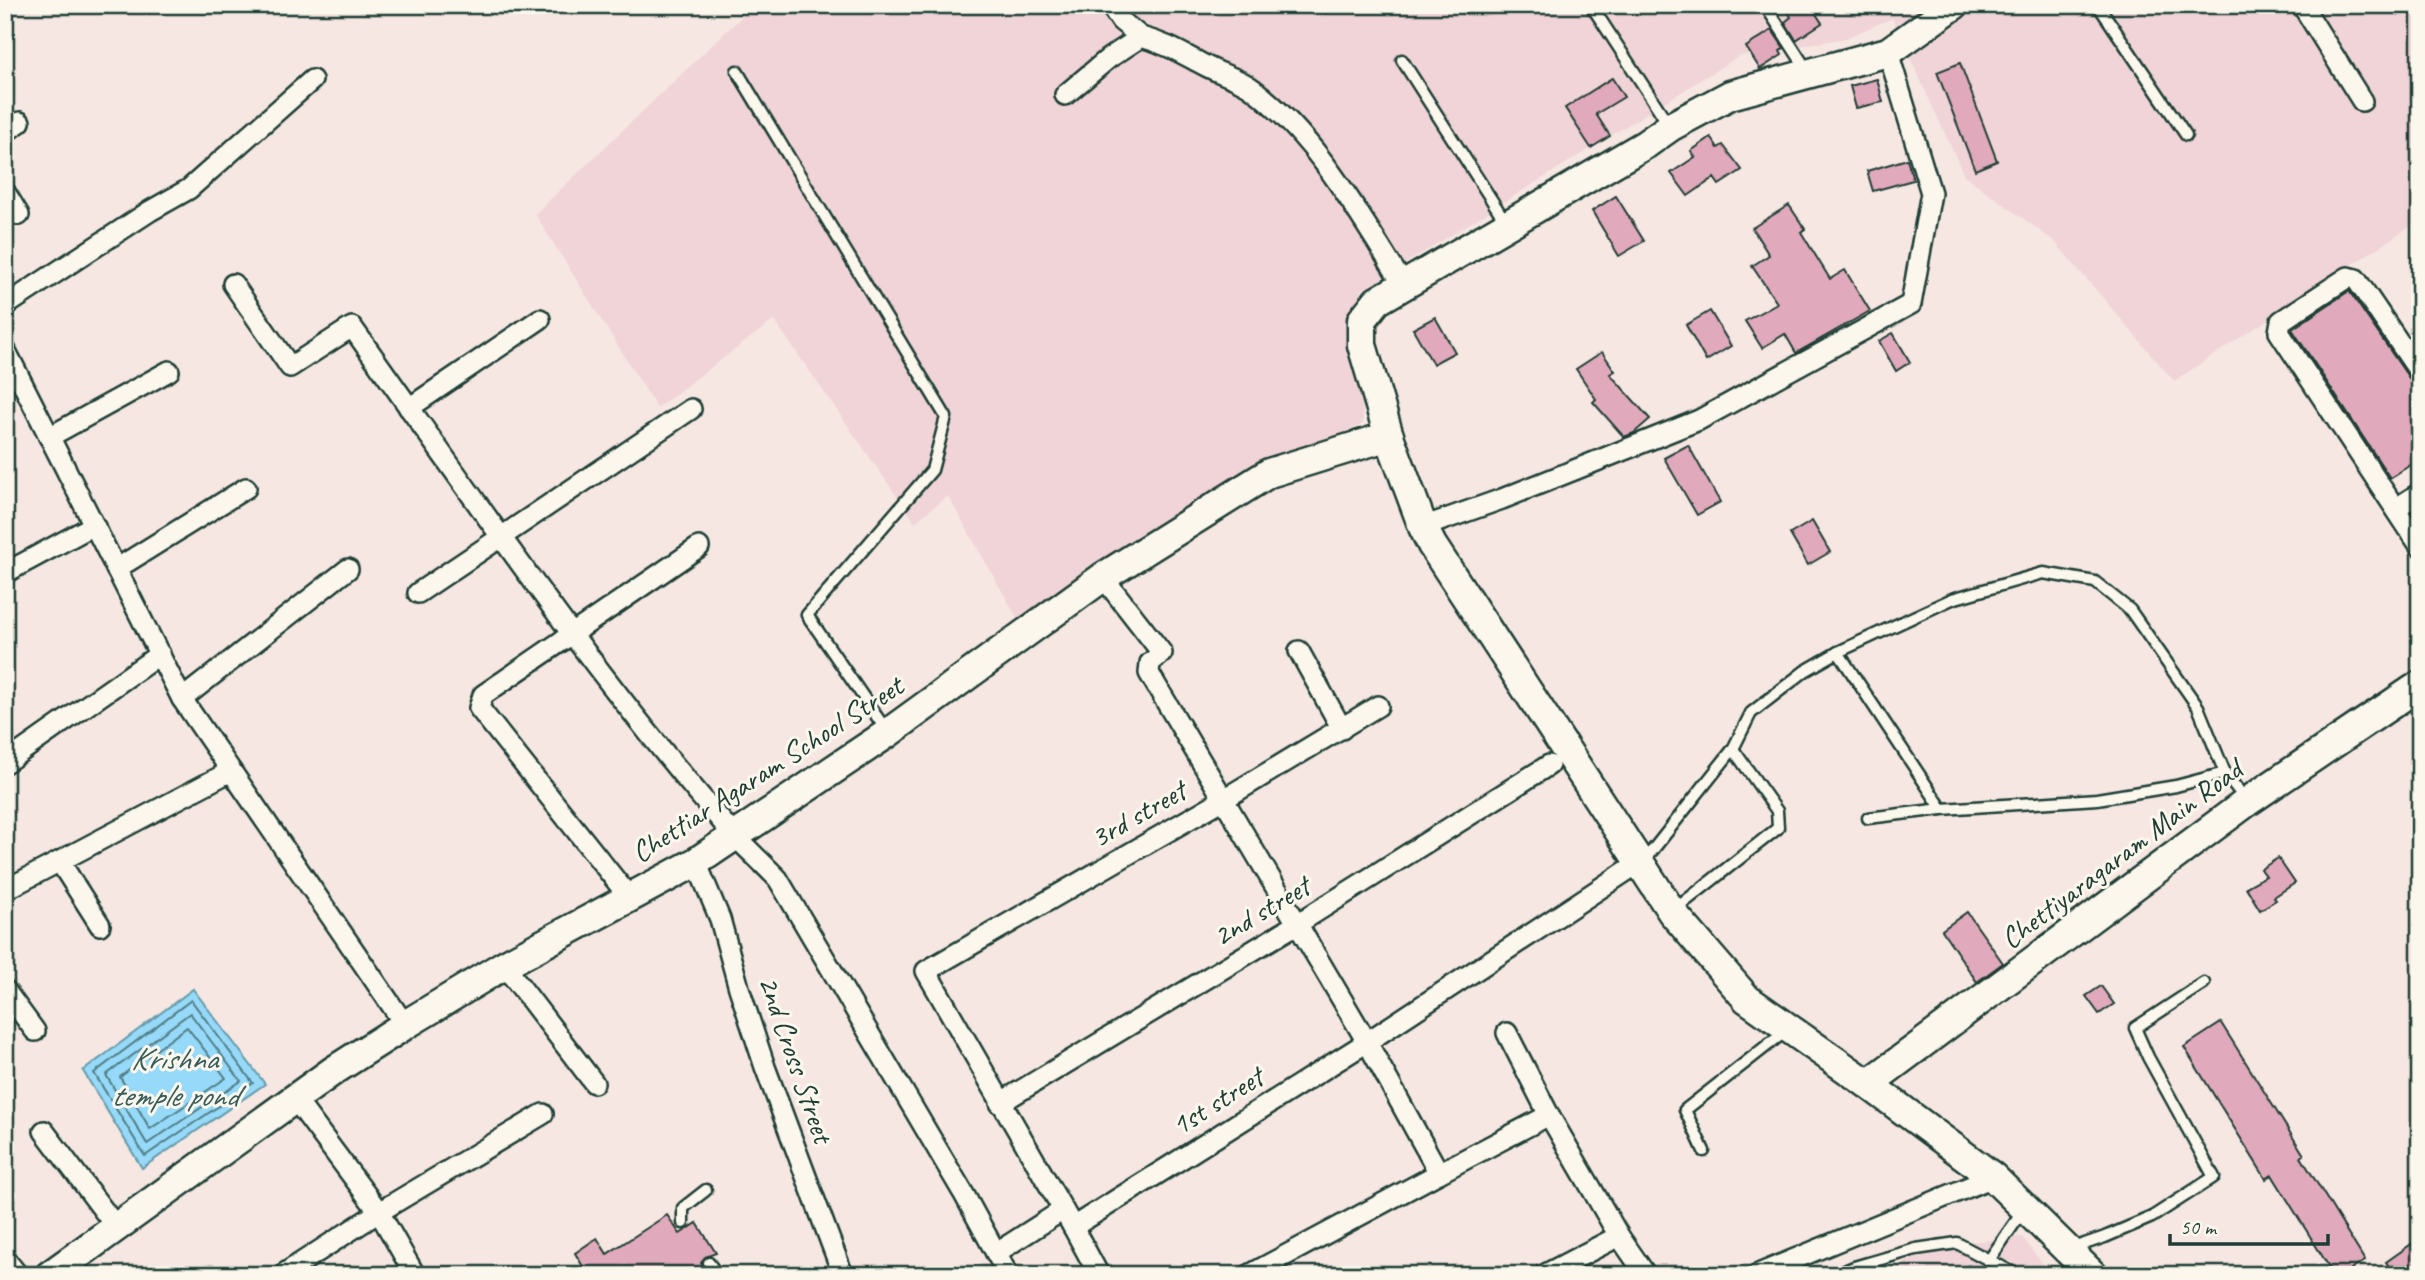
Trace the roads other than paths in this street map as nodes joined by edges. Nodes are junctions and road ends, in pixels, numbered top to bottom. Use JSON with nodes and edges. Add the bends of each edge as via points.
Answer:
{"nodes":[{"id":1,"x":1110,"y":5,"type":"edge"},
{"id":2,"x":1591,"y":5,"type":"edge"},
{"id":3,"x":1765,"y":5,"type":"edge"},
{"id":4,"x":1954,"y":5,"type":"edge"},
{"id":5,"x":2098,"y":5,"type":"edge"},
{"id":6,"x":2302,"y":5,"type":"edge"},
{"id":7,"x":1141,"y":37,"type":"junction"},
{"id":8,"x":1888,"y":52,"type":"junction"},
{"id":9,"x":1402,"y":60,"type":"dead end"},
{"id":10,"x":737,"y":71,"type":"dead end"},
{"id":11,"x":1809,"y":74,"type":"junction"},
{"id":12,"x":312,"y":80,"type":"dead end"},
{"id":13,"x":1065,"y":95,"type":"dead end"},
{"id":14,"x":2362,"y":101,"type":"dead end"},
{"id":15,"x":1670,"y":127,"type":"junction"},
{"id":16,"x":2186,"y":135,"type":"dead end"},
{"id":17,"x":5,"y":192,"type":"edge"},
{"id":18,"x":19,"y":215,"type":"dead end"},
{"id":19,"x":1507,"y":225,"type":"junction"},
{"id":20,"x":233,"y":284,"type":"dead end"},
{"id":21,"x":1403,"y":284,"type":"junction"},
{"id":22,"x":5,"y":306,"type":"edge"},
{"id":23,"x":540,"y":319,"type":"dead end"},
{"id":24,"x":5,"y":349,"type":"edge"},
{"id":25,"x":169,"y":371,"type":"dead end"},
{"id":26,"x":2420,"y":373,"type":"edge"},
{"id":27,"x":409,"y":408,"type":"junction"},
{"id":28,"x":691,"y":409,"type":"dead end"},
{"id":29,"x":1389,"y":436,"type":"junction"},
{"id":30,"x":48,"y":437,"type":"junction"},
{"id":31,"x":246,"y":488,"type":"dead end"},
{"id":32,"x":2420,"y":493,"type":"edge"},
{"id":33,"x":2396,"y":508,"type":"junction"},
{"id":34,"x":94,"y":525,"type":"junction"},
{"id":35,"x":1423,"y":527,"type":"junction"},
{"id":36,"x":501,"y":535,"type":"junction"},
{"id":37,"x":2420,"y":546,"type":"edge"},
{"id":38,"x":699,"y":547,"type":"dead end"},
{"id":39,"x":116,"y":569,"type":"junction"},
{"id":40,"x":348,"y":569,"type":"dead end"},
{"id":41,"x":5,"y":573,"type":"edge"},
{"id":42,"x":1103,"y":577,"type":"junction"},
{"id":43,"x":418,"y":593,"type":"dead end"},
{"id":44,"x":572,"y":634,"type":"junction"},
{"id":45,"x":1299,"y":651,"type":"dead end"},
{"id":46,"x":1838,"y":652,"type":"junction"},
{"id":47,"x":160,"y":654,"type":"junction"},
{"id":48,"x":2420,"y":685,"type":"edge"},
{"id":49,"x":182,"y":699,"type":"junction"},
{"id":50,"x":1378,"y":706,"type":"dead end"},
{"id":51,"x":1342,"y":729,"type":"junction"},
{"id":52,"x":888,"y":733,"type":"junction"},
{"id":53,"x":1733,"y":749,"type":"junction"},
{"id":54,"x":5,"y":763,"type":"edge"},
{"id":55,"x":1549,"y":765,"type":"dead end"},
{"id":56,"x":231,"y":771,"type":"junction"},
{"id":57,"x":2225,"y":773,"type":"junction"},
{"id":58,"x":1224,"y":799,"type":"junction"},
{"id":59,"x":2247,"y":802,"type":"junction"},
{"id":60,"x":1942,"y":809,"type":"junction"},
{"id":61,"x":1868,"y":818,"type":"dead end"},
{"id":62,"x":735,"y":836,"type":"junction"},
{"id":63,"x":60,"y":862,"type":"junction"},
{"id":64,"x":696,"y":862,"type":"junction"},
{"id":65,"x":1640,"y":862,"type":"junction"},
{"id":66,"x":5,"y":890,"type":"edge"},
{"id":67,"x":629,"y":897,"type":"junction"},
{"id":68,"x":1672,"y":912,"type":"junction"},
{"id":69,"x":1297,"y":924,"type":"junction"},
{"id":70,"x":100,"y":926,"type":"dead end"},
{"id":71,"x":504,"y":965,"type":"junction"},
{"id":72,"x":2204,"y":983,"type":"dead end"},
{"id":73,"x":5,"y":990,"type":"edge"},
{"id":74,"x":405,"y":1025,"type":"junction"},
{"id":75,"x":1787,"y":1029,"type":"junction"},
{"id":76,"x":35,"y":1031,"type":"dead end"},
{"id":77,"x":1507,"y":1033,"type":"dead end"},
{"id":78,"x":1367,"y":1042,"type":"junction"},
{"id":79,"x":594,"y":1083,"type":"dead end"},
{"id":80,"x":1868,"y":1084,"type":"junction"},
{"id":81,"x":295,"y":1099,"type":"junction"},
{"id":82,"x":1000,"y":1102,"type":"junction"},
{"id":83,"x":543,"y":1114,"type":"dead end"},
{"id":84,"x":1549,"y":1115,"type":"junction"},
{"id":85,"x":44,"y":1131,"type":"dead end"},
{"id":86,"x":1704,"y":1151,"type":"dead end"},
{"id":87,"x":1439,"y":1172,"type":"junction"},
{"id":88,"x":1993,"y":1177,"type":"junction"},
{"id":89,"x":706,"y":1190,"type":"dead end"},
{"id":90,"x":2025,"y":1208,"type":"junction"},
{"id":91,"x":379,"y":1212,"type":"junction"},
{"id":92,"x":1068,"y":1219,"type":"junction"},
{"id":93,"x":683,"y":1223,"type":"dead end"},
{"id":94,"x":116,"y":1227,"type":"junction"},
{"id":95,"x":1619,"y":1236,"type":"junction"},
{"id":96,"x":2068,"y":1250,"type":"junction"},
{"id":97,"x":996,"y":1253,"type":"junction"},
{"id":98,"x":5,"y":1259,"type":"edge"},
{"id":99,"x":1989,"y":1260,"type":"junction"},
{"id":100,"x":709,"y":1263,"type":"dead end"},
{"id":101,"x":18,"y":1275,"type":"edge"},
{"id":102,"x":50,"y":1275,"type":"edge"},
{"id":103,"x":282,"y":1275,"type":"edge"},
{"id":104,"x":415,"y":1275,"type":"edge"},
{"id":105,"x":717,"y":1275,"type":"edge"},
{"id":106,"x":843,"y":1275,"type":"edge"},
{"id":107,"x":1008,"y":1275,"type":"edge"},
{"id":108,"x":1099,"y":1275,"type":"edge"},
{"id":109,"x":1249,"y":1275,"type":"edge"},
{"id":110,"x":1544,"y":1275,"type":"edge"},
{"id":111,"x":1646,"y":1275,"type":"edge"},
{"id":112,"x":1756,"y":1275,"type":"edge"},
{"id":113,"x":1835,"y":1275,"type":"edge"},
{"id":114,"x":2017,"y":1275,"type":"edge"},
{"id":115,"x":2093,"y":1275,"type":"edge"}],
"edges":[{"from":1,"to":7,"type":"street"},
{"from":2,"to":15,"type":"lane"},
{"from":3,"to":11,"type":"lane"},
{"from":4,"to":8,"type":"street"},
{"from":5,"to":16,"type":"lane"},
{"from":6,"to":14,"type":"street"},
{"from":7,"to":13,"type":"street"},
{"from":7,"to":21,"type":"street","via":[[1168,45],[1250,87],[1272,106],[1320,159]]},
{"from":8,"to":11,"type":"street"},
{"from":8,"to":35,"type":"street","via":[[1931,193],[1911,304],[1699,420]]},
{"from":9,"to":19,"type":"lane"},
{"from":10,"to":52,"type":"lane","via":[[946,417],[932,470],[807,615]]},
{"from":11,"to":15,"type":"street","via":[[1730,95]]},
{"from":12,"to":22,"type":"street","via":[[189,189]]},
{"from":15,"to":19,"type":"street"},
{"from":17,"to":18,"type":"street"},
{"from":19,"to":21,"type":"street"},
{"from":20,"to":27,"type":"street","via":[[290,367],[352,327]]},
{"from":21,"to":29,"type":"street","via":[[1377,301],[1362,320],[1362,345]]},
{"from":23,"to":27,"type":"street"},
{"from":24,"to":30,"type":"street"},
{"from":25,"to":30,"type":"street"},
{"from":26,"to":33,"type":"street","via":[[2356,279],[2348,277],[2281,321],[2279,332]]},
{"from":27,"to":36,"type":"street"},
{"from":28,"to":36,"type":"street"},
{"from":29,"to":35,"type":"street"},
{"from":29,"to":42,"type":"street","name":"Chettiar Agaram School Street","via":[[1269,473]]},
{"from":30,"to":34,"type":"street"},
{"from":31,"to":39,"type":"street"},
{"from":32,"to":33,"type":"street"},
{"from":33,"to":37,"type":"street"},
{"from":34,"to":39,"type":"street"},
{"from":34,"to":41,"type":"street"},
{"from":35,"to":65,"type":"street"},
{"from":36,"to":43,"type":"street"},
{"from":36,"to":44,"type":"street"},
{"from":38,"to":44,"type":"street"},
{"from":39,"to":47,"type":"street"},
{"from":40,"to":49,"type":"street"},
{"from":42,"to":52,"type":"street","name":"Chettiar Agaram School Street"},
{"from":42,"to":58,"type":"street","via":[[1162,653],[1150,663],[1149,673]]},
{"from":44,"to":62,"type":"street"},
{"from":44,"to":67,"type":"street","via":[[483,695],[479,708]]},
{"from":45,"to":51,"type":"street"},
{"from":46,"to":53,"type":"lane","via":[[1751,713]]},
{"from":46,"to":57,"type":"lane","via":[[1952,599],[2043,573],[2095,582],[2130,610],[2190,695]]},
{"from":46,"to":60,"type":"lane"},
{"from":47,"to":49,"type":"street"},
{"from":47,"to":54,"type":"street"},
{"from":48,"to":59,"type":"street","name":"Chettiyaragaram Main Road"},
{"from":49,"to":56,"type":"street"},
{"from":50,"to":51,"type":"street","name":"3rd street"},
{"from":51,"to":58,"type":"street","name":"3rd street"},
{"from":52,"to":62,"type":"street","name":"Chettiar Agaram School Street"},
{"from":53,"to":65,"type":"lane"},
{"from":53,"to":68,"type":"lane","via":[[1777,811],[1778,828]]},
{"from":55,"to":69,"type":"street","name":"2nd street"},
{"from":56,"to":63,"type":"street"},
{"from":56,"to":74,"type":"street"},
{"from":57,"to":59,"type":"lane"},
{"from":57,"to":60,"type":"lane","via":[[2097,799]]},
{"from":58,"to":69,"type":"street"},
{"from":58,"to":82,"type":"street","name":"3rd street","via":[[926,971]]},
{"from":59,"to":80,"type":"street","name":"Chettiyaragaram Main Road"},
{"from":60,"to":61,"type":"lane"},
{"from":62,"to":64,"type":"street","name":"Chettiar Agaram School Street"},
{"from":62,"to":97,"type":"street","via":[[778,879]]},
{"from":63,"to":66,"type":"street"},
{"from":63,"to":70,"type":"street"},
{"from":64,"to":67,"type":"street","name":"Chettiar Agaram School Street"},
{"from":64,"to":106,"type":"street","name":"2nd Cross Street","via":[[720,919],[765,1067]]},
{"from":65,"to":68,"type":"street"},
{"from":65,"to":78,"type":"street","name":"1st street"},
{"from":67,"to":71,"type":"street","name":"Chettiar Agaram School Street"},
{"from":68,"to":75,"type":"street","via":[[1747,999]]},
{"from":69,"to":78,"type":"street"},
{"from":69,"to":82,"type":"street","name":"2nd street"},
{"from":71,"to":74,"type":"street","name":"Chettiar Agaram School Street"},
{"from":71,"to":79,"type":"street"},
{"from":72,"to":96,"type":"lane","via":[[2135,1028],[2214,1178],[2152,1217]]},
{"from":73,"to":76,"type":"street"},
{"from":74,"to":81,"type":"street","name":"Chettiar Agaram School Street"},
{"from":75,"to":80,"type":"street"},
{"from":75,"to":86,"type":"lane","via":[[1685,1110]]},
{"from":77,"to":84,"type":"street"},
{"from":78,"to":87,"type":"street"},
{"from":78,"to":92,"type":"street","name":"1st street"},
{"from":80,"to":88,"type":"street"},
{"from":81,"to":91,"type":"street"},
{"from":81,"to":94,"type":"street","name":"Chettiar Agaram School Street"},
{"from":82,"to":92,"type":"street"},
{"from":83,"to":91,"type":"street"},
{"from":84,"to":87,"type":"street"},
{"from":84,"to":95,"type":"street"},
{"from":85,"to":94,"type":"street"},
{"from":87,"to":109,"type":"street"},
{"from":88,"to":90,"type":"street"},
{"from":88,"to":112,"type":"street"},
{"from":89,"to":93,"type":"lane","via":[[683,1208]]},
{"from":90,"to":96,"type":"street"},
{"from":90,"to":99,"type":"lane"},
{"from":91,"to":103,"type":"street"},
{"from":91,"to":104,"type":"street"},
{"from":92,"to":97,"type":"street","name":"1st street"},
{"from":92,"to":108,"type":"street"},
{"from":94,"to":102,"type":"street","name":"Chettiar Agaram School Street"},
{"from":95,"to":110,"type":"street"},
{"from":95,"to":111,"type":"street"},
{"from":96,"to":115,"type":"street"},
{"from":97,"to":107,"type":"street"},
{"from":98,"to":101,"type":"street"},
{"from":99,"to":113,"type":"lane","via":[[1956,1243],[1916,1249]]},
{"from":99,"to":114,"type":"lane"},
{"from":100,"to":105,"type":"lane"}]}
